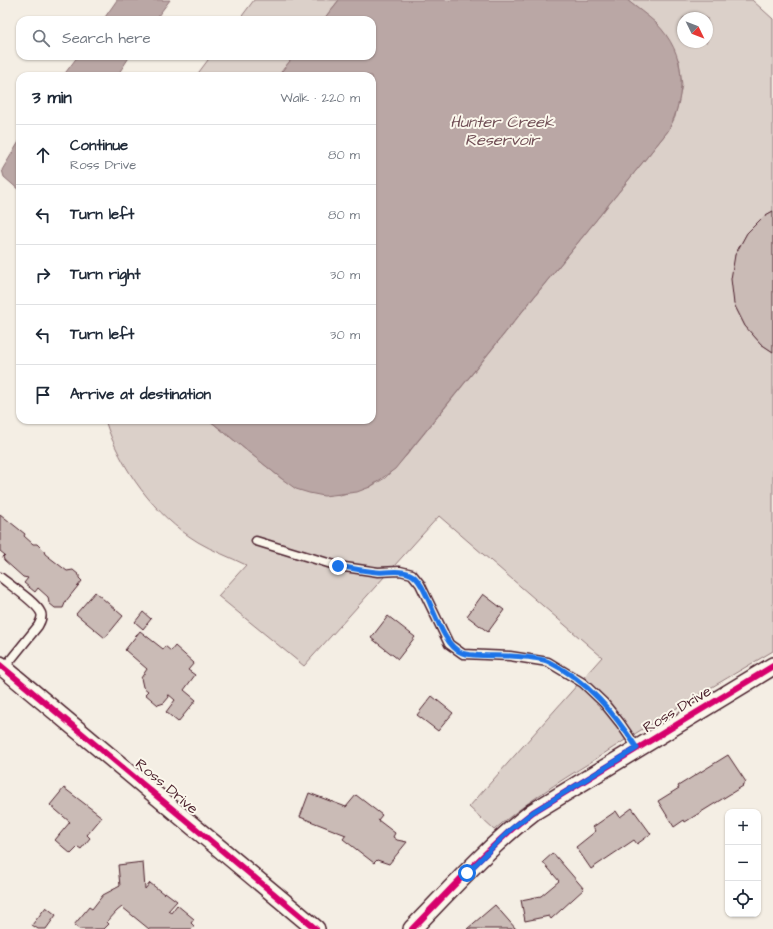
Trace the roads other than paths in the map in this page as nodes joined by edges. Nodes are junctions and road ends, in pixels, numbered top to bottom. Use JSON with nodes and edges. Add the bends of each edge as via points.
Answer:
{"nodes":[{"id":1,"x":256,"y":541,"type":"dead end"},
{"id":2,"x":0,"y":577,"type":"edge"},
{"id":3,"x":773,"y":666,"type":"edge"},
{"id":4,"x":2,"y":667,"type":"edge"},
{"id":5,"x":637,"y":748,"type":"junction"},
{"id":6,"x":316,"y":929,"type":"edge"},
{"id":7,"x":412,"y":929,"type":"edge"}],
"edges":[{"from":1,"to":5,"type":"lane","via":[[338,566],[412,574],[420,584],[450,644],[463,654],[510,656],[548,662],[583,683],[604,703]]},
{"from":2,"to":4,"type":"lane","via":[[33,604],[42,618]]},
{"from":3,"to":5,"type":"street","name":"Ross Drive"},
{"from":4,"to":6,"type":"street","name":"Ross Drive"},
{"from":5,"to":7,"type":"street","name":"Ross Drive","via":[[561,794],[511,829]]}]}
